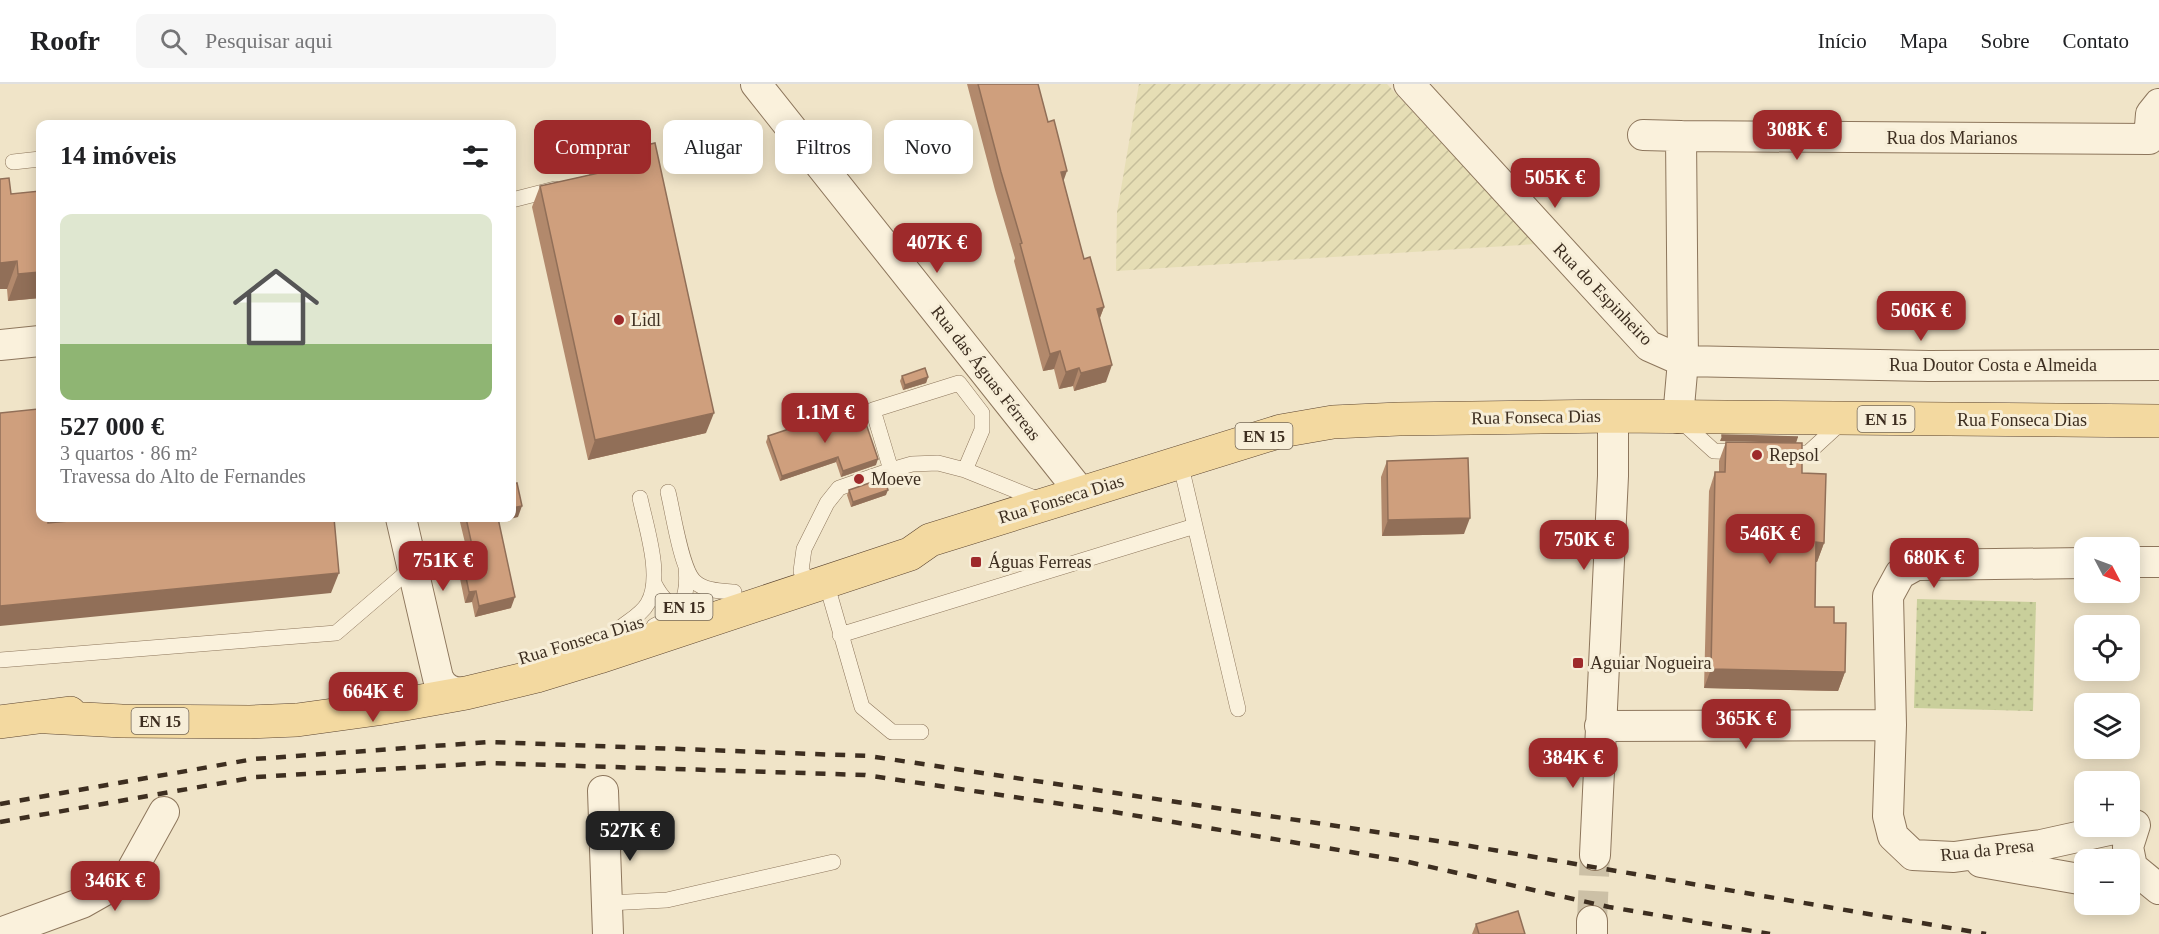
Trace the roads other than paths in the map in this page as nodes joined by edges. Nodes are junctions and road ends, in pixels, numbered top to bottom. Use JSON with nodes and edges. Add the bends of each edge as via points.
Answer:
{"nodes":[{"id":1,"x":756,"y":84,"type":"edge"},
{"id":2,"x":1409,"y":84,"type":"edge"},
{"id":3,"x":2159,"y":104,"type":"edge"},
{"id":4,"x":1643,"y":135,"type":"dead end"},
{"id":5,"x":1681,"y":136,"type":"junction"},
{"id":6,"x":36,"y":159,"type":"edge"},
{"id":7,"x":13,"y":162,"type":"dead end"},
{"id":8,"x":565,"y":187,"type":"edge"},
{"id":9,"x":516,"y":199,"type":"edge"},
{"id":10,"x":36,"y":341,"type":"edge"},
{"id":11,"x":0,"y":345,"type":"edge"},
{"id":12,"x":1683,"y":361,"type":"junction"},
{"id":13,"x":2159,"y":365,"type":"edge"},
{"id":14,"x":1613,"y":417,"type":"junction"},
{"id":15,"x":1678,"y":418,"type":"junction"},
{"id":16,"x":1845,"y":419,"type":"junction"},
{"id":17,"x":2159,"y":421,"type":"edge"},
{"id":18,"x":1180,"y":462,"type":"junction"},
{"id":19,"x":891,"y":470,"type":"junction"},
{"id":20,"x":965,"y":470,"type":"junction"},
{"id":21,"x":668,"y":492,"type":"dead end"},
{"id":22,"x":1081,"y":493,"type":"junction"},
{"id":23,"x":640,"y":498,"type":"dead end"},
{"id":24,"x":1048,"y":504,"type":"junction"},
{"id":25,"x":402,"y":522,"type":"edge"},
{"id":26,"x":1195,"y":526,"type":"junction"},
{"id":27,"x":2140,"y":562,"type":"edge"},
{"id":28,"x":2159,"y":562,"type":"edge"},
{"id":29,"x":2074,"y":563,"type":"edge"},
{"id":30,"x":413,"y":567,"type":"junction"},
{"id":31,"x":686,"y":567,"type":"junction"},
{"id":32,"x":814,"y":580,"type":"junction"},
{"id":33,"x":654,"y":584,"type":"junction"},
{"id":34,"x":734,"y":602,"type":"junction"},
{"id":35,"x":678,"y":609,"type":"junction"},
{"id":36,"x":620,"y":628,"type":"junction"},
{"id":37,"x":840,"y":635,"type":"junction"},
{"id":38,"x":0,"y":660,"type":"edge"},
{"id":39,"x":580,"y":663,"type":"junction"},
{"id":40,"x":438,"y":678,"type":"junction"},
{"id":41,"x":466,"y":693,"type":"junction"},
{"id":42,"x":1238,"y":709,"type":"dead end"},
{"id":43,"x":47,"y":717,"type":"junction"},
{"id":44,"x":273,"y":721,"type":"junction"},
{"id":45,"x":0,"y":722,"type":"edge"},
{"id":46,"x":1891,"y":725,"type":"junction"},
{"id":47,"x":1600,"y":726,"type":"junction"},
{"id":48,"x":921,"y":732,"type":"dead end"},
{"id":49,"x":603,"y":791,"type":"dead end"},
{"id":50,"x":164,"y":813,"type":"dead end"},
{"id":51,"x":2078,"y":837,"type":"edge"},
{"id":52,"x":2132,"y":837,"type":"edge"},
{"id":53,"x":1594,"y":855,"type":"tunnel mouth"},
{"id":54,"x":1954,"y":857,"type":"junction"},
{"id":55,"x":833,"y":862,"type":"dead end"},
{"id":56,"x":2074,"y":878,"type":"edge"},
{"id":57,"x":2140,"y":887,"type":"edge"},
{"id":58,"x":2159,"y":889,"type":"edge"},
{"id":59,"x":608,"y":903,"type":"junction"},
{"id":60,"x":0,"y":933,"type":"edge"},
{"id":61,"x":608,"y":934,"type":"edge"}],
"edges":[{"from":1,"to":22,"type":"street","name":"Rua das Águas Férreas"},
{"from":2,"to":12,"type":"street","name":"Rua do Espinheiro","via":[[1649,346]]},
{"from":3,"to":5,"type":"street","name":"Rua dos Marianos","via":[[2151,114],[2149,139]]},
{"from":4,"to":5,"type":"street","name":"Rua dos Marianos"},
{"from":5,"to":12,"type":"street"},
{"from":6,"to":7,"type":"lane"},
{"from":8,"to":9,"type":"lane"},
{"from":10,"to":11,"type":"street"},
{"from":12,"to":13,"type":"street","name":"Rua Doutor Costa e Almeida"},
{"from":12,"to":15,"type":"street"},
{"from":14,"to":15,"type":"main road","name":"Rua Fonseca Dias","number":"EN 15"},
{"from":14,"to":18,"type":"main road","name":"Rua Fonseca Dias","number":"EN 15","via":[[1333,422],[1281,431]]},
{"from":14,"to":47,"type":"street"},
{"from":15,"to":16,"type":"main road","name":"Rua Fonseca Dias","number":"EN 15"},
{"from":15,"to":16,"type":"lane","via":[[1714,451],[1809,453]]},
{"from":16,"to":17,"type":"main road","name":"Rua Fonseca Dias","number":"EN 15"},
{"from":18,"to":22,"type":"main road","name":"Rua Fonseca Dias","number":"EN 15"},
{"from":18,"to":26,"type":"lane"},
{"from":19,"to":20,"type":"lane","via":[[938,463]]},
{"from":19,"to":20,"type":"lane","via":[[873,410],[960,383],[982,413],[982,430]]},
{"from":19,"to":32,"type":"lane","via":[[839,488],[827,503],[804,549]]},
{"from":20,"to":24,"type":"lane"},
{"from":21,"to":31,"type":"lane"},
{"from":22,"to":24,"type":"main road","name":"Rua Fonseca Dias","number":"EN 15"},
{"from":23,"to":33,"type":"lane"},
{"from":24,"to":32,"type":"main road","name":"Rua Fonseca Dias","number":"EN 15","via":[[930,540],[908,538]]},
{"from":25,"to":30,"type":"street"},
{"from":26,"to":37,"type":"lane"},
{"from":26,"to":42,"type":"lane"},
{"from":27,"to":28,"type":"street"},
{"from":29,"to":46,"type":"street","name":"Rua da Presa","via":[[1916,565],[1900,574],[1888,596]]},
{"from":30,"to":38,"type":"lane","via":[[336,633]]},
{"from":30,"to":40,"type":"street"},
{"from":31,"to":34,"type":"lane","via":[[694,582]]},
{"from":31,"to":35,"type":"lane","via":[[688,585]]},
{"from":32,"to":34,"type":"main road","name":"Rua Fonseca Dias","number":"EN 15"},
{"from":32,"to":37,"type":"lane"},
{"from":33,"to":35,"type":"lane","via":[[661,596]]},
{"from":33,"to":36,"type":"lane","via":[[650,601]]},
{"from":34,"to":35,"type":"main road","name":"Rua Fonseca Dias","number":"EN 15"},
{"from":34,"to":39,"type":"main road","name":"Rua Fonseca Dias","number":"EN 15"},
{"from":35,"to":36,"type":"main road","name":"Rua Fonseca Dias","number":"EN 15"},
{"from":35,"to":39,"type":"lane","via":[[669,618],[616,639]]},
{"from":36,"to":40,"type":"main road","name":"Rua Fonseca Dias","number":"EN 15","via":[[507,663]]},
{"from":37,"to":48,"type":"lane","via":[[862,707],[892,732]]},
{"from":39,"to":41,"type":"main road","name":"Rua Fonseca Dias","number":"EN 15"},
{"from":40,"to":41,"type":"street","via":[[447,689]]},
{"from":40,"to":43,"type":"main road","name":"Rua Fonseca Dias","number":"EN 15","via":[[249,703],[132,704]]},
{"from":40,"to":44,"type":"street","name":"Rua Fonseca Dias","via":[[432,686],[417,693],[318,706]]},
{"from":41,"to":44,"type":"main road","name":"Rua Fonseca Dias","number":"EN 15","via":[[366,711]]},
{"from":43,"to":44,"type":"main road","name":"Rua Fonseca Dias","number":"EN 15"},
{"from":43,"to":45,"type":"main road","name":"Rua Fonseca Dias","number":"EN 15"},
{"from":46,"to":47,"type":"street"},
{"from":46,"to":54,"type":"street","name":"Rua da Presa","via":[[1888,816],[1893,836],[1913,855]]},
{"from":47,"to":53,"type":"street"},
{"from":49,"to":59,"type":"street"},
{"from":50,"to":60,"type":"street","via":[[129,877],[82,903]]},
{"from":51,"to":54,"type":"street","name":"Rua da Presa"},
{"from":52,"to":58,"type":"street","via":[[2128,847],[2132,867]]},
{"from":54,"to":56,"type":"street"},
{"from":55,"to":59,"type":"lane","via":[[667,900]]},
{"from":57,"to":58,"type":"street"},
{"from":59,"to":61,"type":"street"}]}
